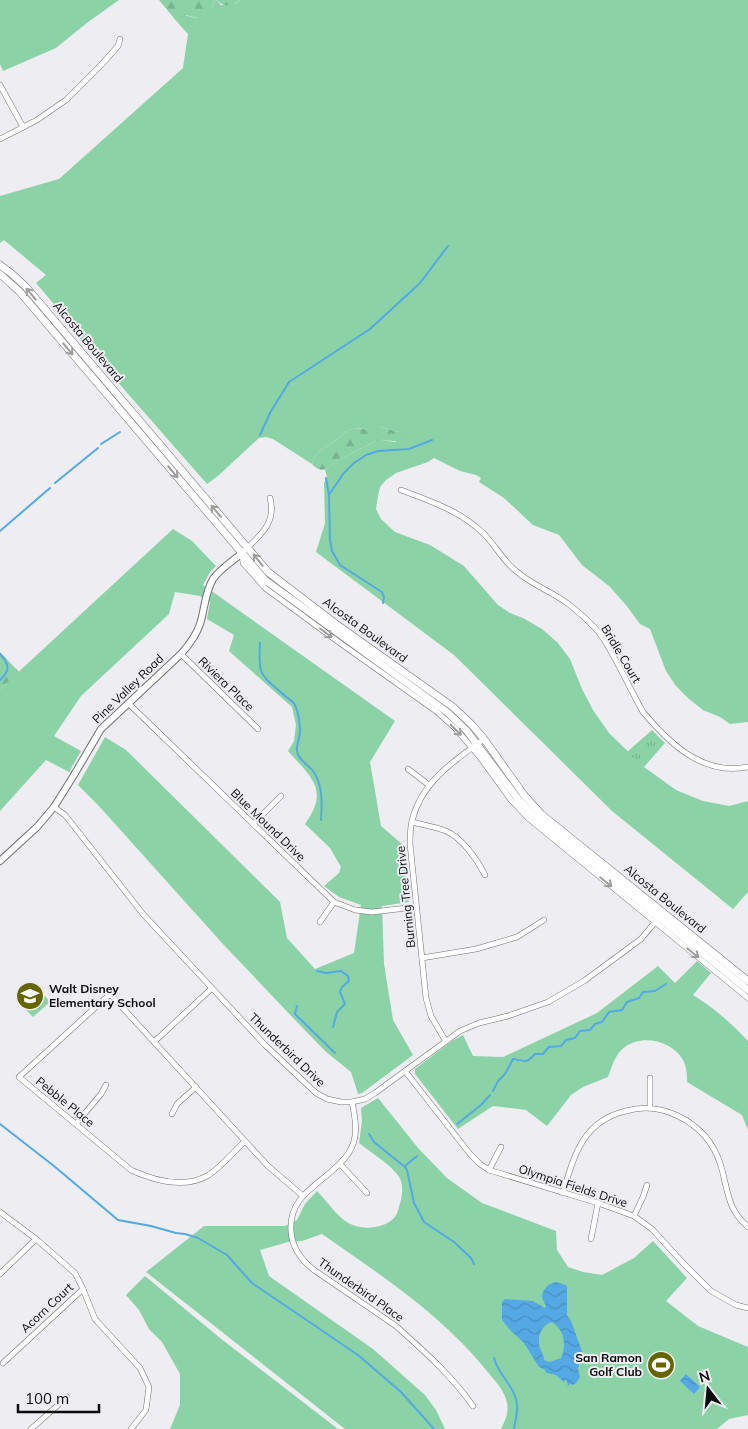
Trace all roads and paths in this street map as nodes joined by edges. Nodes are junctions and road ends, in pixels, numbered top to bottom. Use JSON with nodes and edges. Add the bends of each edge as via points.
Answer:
{"nodes":[{"id":1,"x":120,"y":39,"type":"dead end"},
{"id":2,"x":0,"y":85,"type":"edge"},
{"id":3,"x":23,"y":128,"type":"junction"},
{"id":4,"x":0,"y":138,"type":"edge"},
{"id":5,"x":0,"y":265,"type":"edge"},
{"id":6,"x":0,"y":274,"type":"edge"},
{"id":7,"x":401,"y":490,"type":"dead end"},
{"id":8,"x":270,"y":498,"type":"dead end"},
{"id":9,"x":245,"y":550,"type":"junction"},
{"id":10,"x":181,"y":654,"type":"junction"},
{"id":11,"x":128,"y":703,"type":"junction"},
{"id":12,"x":258,"y":729,"type":"dead end"},
{"id":13,"x":484,"y":739,"type":"junction"},
{"id":14,"x":475,"y":746,"type":"junction"},
{"id":15,"x":748,"y":767,"type":"edge"},
{"id":16,"x":408,"y":769,"type":"dead end"},
{"id":17,"x":429,"y":785,"type":"junction"},
{"id":18,"x":281,"y":796,"type":"dead end"},
{"id":19,"x":54,"y":807,"type":"junction"},
{"id":20,"x":412,"y":822,"type":"junction"},
{"id":21,"x":253,"y":824,"type":"junction"},
{"id":22,"x":0,"y":861,"type":"edge"},
{"id":23,"x":485,"y":875,"type":"dead end"},
{"id":24,"x":334,"y":902,"type":"junction"},
{"id":25,"x":416,"y":907,"type":"junction"},
{"id":26,"x":659,"y":917,"type":"junction"},
{"id":27,"x":544,"y":920,"type":"dead end"},
{"id":28,"x":320,"y":922,"type":"dead end"},
{"id":29,"x":422,"y":958,"type":"junction"},
{"id":30,"x":748,"y":981,"type":"edge"},
{"id":31,"x":211,"y":989,"type":"junction"},
{"id":32,"x":748,"y":990,"type":"edge"},
{"id":33,"x":748,"y":998,"type":"edge"},
{"id":34,"x":445,"y":1040,"type":"junction"},
{"id":35,"x":154,"y":1042,"type":"junction"},
{"id":36,"x":405,"y":1071,"type":"junction"},
{"id":37,"x":650,"y":1078,"type":"dead end"},
{"id":38,"x":106,"y":1085,"type":"dead end"},
{"id":39,"x":196,"y":1087,"type":"junction"},
{"id":40,"x":352,"y":1102,"type":"junction"},
{"id":41,"x":650,"y":1108,"type":"junction"},
{"id":42,"x":172,"y":1114,"type":"dead end"},
{"id":43,"x":76,"y":1124,"type":"junction"},
{"id":44,"x":245,"y":1141,"type":"junction"},
{"id":45,"x":501,"y":1147,"type":"dead end"},
{"id":46,"x":340,"y":1164,"type":"junction"},
{"id":47,"x":489,"y":1170,"type":"junction"},
{"id":48,"x":647,"y":1185,"type":"dead end"},
{"id":49,"x":563,"y":1192,"type":"junction"},
{"id":50,"x":367,"y":1193,"type":"dead end"},
{"id":51,"x":303,"y":1196,"type":"junction"},
{"id":52,"x":598,"y":1203,"type":"junction"},
{"id":53,"x":0,"y":1212,"type":"edge"},
{"id":54,"x":634,"y":1216,"type":"junction"},
{"id":55,"x":748,"y":1226,"type":"edge"},
{"id":56,"x":36,"y":1239,"type":"junction"},
{"id":57,"x":591,"y":1239,"type":"dead end"},
{"id":58,"x":0,"y":1274,"type":"edge"},
{"id":59,"x":83,"y":1289,"type":"junction"},
{"id":60,"x":748,"y":1308,"type":"edge"},
{"id":61,"x":3,"y":1362,"type":"dead end"},
{"id":62,"x":67,"y":1397,"type":"dead end"},
{"id":63,"x":473,"y":1406,"type":"dead end"},
{"id":64,"x":32,"y":1429,"type":"edge"},
{"id":65,"x":131,"y":1429,"type":"edge"}],
"edges":[{"from":1,"to":3,"type":"street","via":[[103,63],[66,100]]},
{"from":2,"to":3,"type":"street"},
{"from":3,"to":4,"type":"street"},
{"from":9,"to":5,"type":"main road","name":"Alcosta Boulevard","one_way":true,"via":[[26,287]]},
{"from":6,"to":9,"type":"main road","name":"Alcosta Boulevard","one_way":true,"via":[[19,291]]},
{"from":7,"to":15,"type":"street","name":"Bridle Court","via":[[464,518],[484,534],[518,573],[580,613],[602,638],[643,712],[675,744],[709,766],[727,769]]},
{"from":8,"to":9,"type":"street","via":[[272,507],[268,527]]},
{"from":9,"to":10,"type":"street","name":"Pine Valley Road","via":[[214,577],[200,624],[193,640]]},
{"from":13,"to":9,"type":"main road","name":"Alcosta Boulevard","one_way":true,"via":[[453,707],[336,624],[268,572]]},
{"from":9,"to":14,"type":"main road","name":"Alcosta Boulevard","one_way":true,"via":[[265,580],[447,712],[467,731]]},
{"from":10,"to":11,"type":"street","name":"Pine Valley Road"},
{"from":10,"to":12,"type":"street","name":"Riviera Place"},
{"from":11,"to":19,"type":"street","name":"Pine Valley Road","via":[[101,729]]},
{"from":11,"to":21,"type":"street","name":"Blue Mound Drive"},
{"from":13,"to":14,"type":"street","name":"Burning Tree Drive"},
{"from":13,"to":26,"type":"main road","name":"Alcosta Boulevard","via":[[541,814]]},
{"from":14,"to":17,"type":"street","name":"Burning Tree Drive","via":[[453,761]]},
{"from":14,"to":26,"type":"main road","name":"Alcosta Boulevard","one_way":true,"via":[[533,815]]},
{"from":16,"to":17,"type":"street"},
{"from":17,"to":20,"type":"street","name":"Burning Tree Drive","via":[[418,802]]},
{"from":18,"to":21,"type":"street"},
{"from":19,"to":22,"type":"street","name":"Pine Valley Road","via":[[37,828]]},
{"from":19,"to":31,"type":"street","name":"Thunderbird Drive","via":[[65,815],[143,914]]},
{"from":20,"to":23,"type":"street","via":[[455,836],[478,861]]},
{"from":20,"to":25,"type":"street","name":"Burning Tree Drive","via":[[410,844]]},
{"from":21,"to":24,"type":"street","name":"Blue Mound Drive"},
{"from":24,"to":25,"type":"street","name":"Blue Mound Drive","via":[[372,912]]},
{"from":24,"to":28,"type":"street"},
{"from":25,"to":29,"type":"street","name":"Burning Tree Drive"},
{"from":26,"to":30,"type":"main road","name":"Alcosta Boulevard"},
{"from":26,"to":32,"type":"main road","name":"Alcosta Boulevard"},
{"from":26,"to":33,"type":"street","name":"Alcosta Boulevard","one_way":true},
{"from":26,"to":34,"type":"street","name":"Thunderbird Drive","via":[[641,939],[584,981],[548,1002],[479,1023]]},
{"from":27,"to":29,"type":"street","via":[[517,937],[476,949]]},
{"from":29,"to":34,"type":"street","name":"Burning Tree Drive","via":[[431,1016]]},
{"from":31,"to":35,"type":"street"},
{"from":31,"to":40,"type":"street","name":"Thunderbird Drive","via":[[316,1093],[327,1099]]},
{"from":34,"to":36,"type":"street","name":"Thunderbird Drive"},
{"from":35,"to":39,"type":"street","name":"Pebble Place"},
{"from":35,"to":43,"type":"street","name":"Pebble Place","via":[[110,994],[18,1077]]},
{"from":36,"to":40,"type":"street","name":"Thunderbird Drive","via":[[365,1099]]},
{"from":36,"to":47,"type":"street","name":"Olympia Fields Drive","via":[[470,1154]]},
{"from":37,"to":41,"type":"street"},
{"from":38,"to":43,"type":"street"},
{"from":39,"to":42,"type":"street","via":[[177,1104]]},
{"from":39,"to":44,"type":"street","name":"Pebble Place"},
{"from":40,"to":46,"type":"street","name":"Thunderbird Place","via":[[356,1131],[350,1150]]},
{"from":41,"to":49,"type":"street","via":[[619,1112],[596,1125],[578,1147]]},
{"from":41,"to":55,"type":"street","via":[[689,1121],[711,1144],[732,1208]]},
{"from":43,"to":44,"type":"street","name":"Pebble Place","via":[[131,1170],[180,1183],[194,1182],[209,1175]]},
{"from":44,"to":51,"type":"street","name":"Pebble Place"},
{"from":45,"to":47,"type":"street"},
{"from":46,"to":50,"type":"street"},
{"from":46,"to":51,"type":"street","name":"Thunderbird Place"},
{"from":47,"to":49,"type":"street","name":"Olympia Fields Drive"},
{"from":48,"to":54,"type":"street"},
{"from":49,"to":52,"type":"street","name":"Olympia Fields Drive"},
{"from":51,"to":63,"type":"street","name":"Thunderbird Place","via":[[296,1204],[291,1227],[294,1245],[304,1262],[396,1326],[451,1378]]},
{"from":52,"to":54,"type":"street","name":"Olympia Fields Drive"},
{"from":52,"to":57,"type":"street"},
{"from":53,"to":56,"type":"street"},
{"from":54,"to":60,"type":"street","name":"Olympia Fields Drive","via":[[652,1229],[711,1291]]},
{"from":56,"to":58,"type":"street"},
{"from":56,"to":59,"type":"street","via":[[75,1274]]},
{"from":59,"to":61,"type":"street","name":"Acorn Court"},
{"from":59,"to":65,"type":"street","via":[[95,1319],[140,1368],[149,1387],[146,1410]]},
{"from":62,"to":64,"type":"street"}]}
